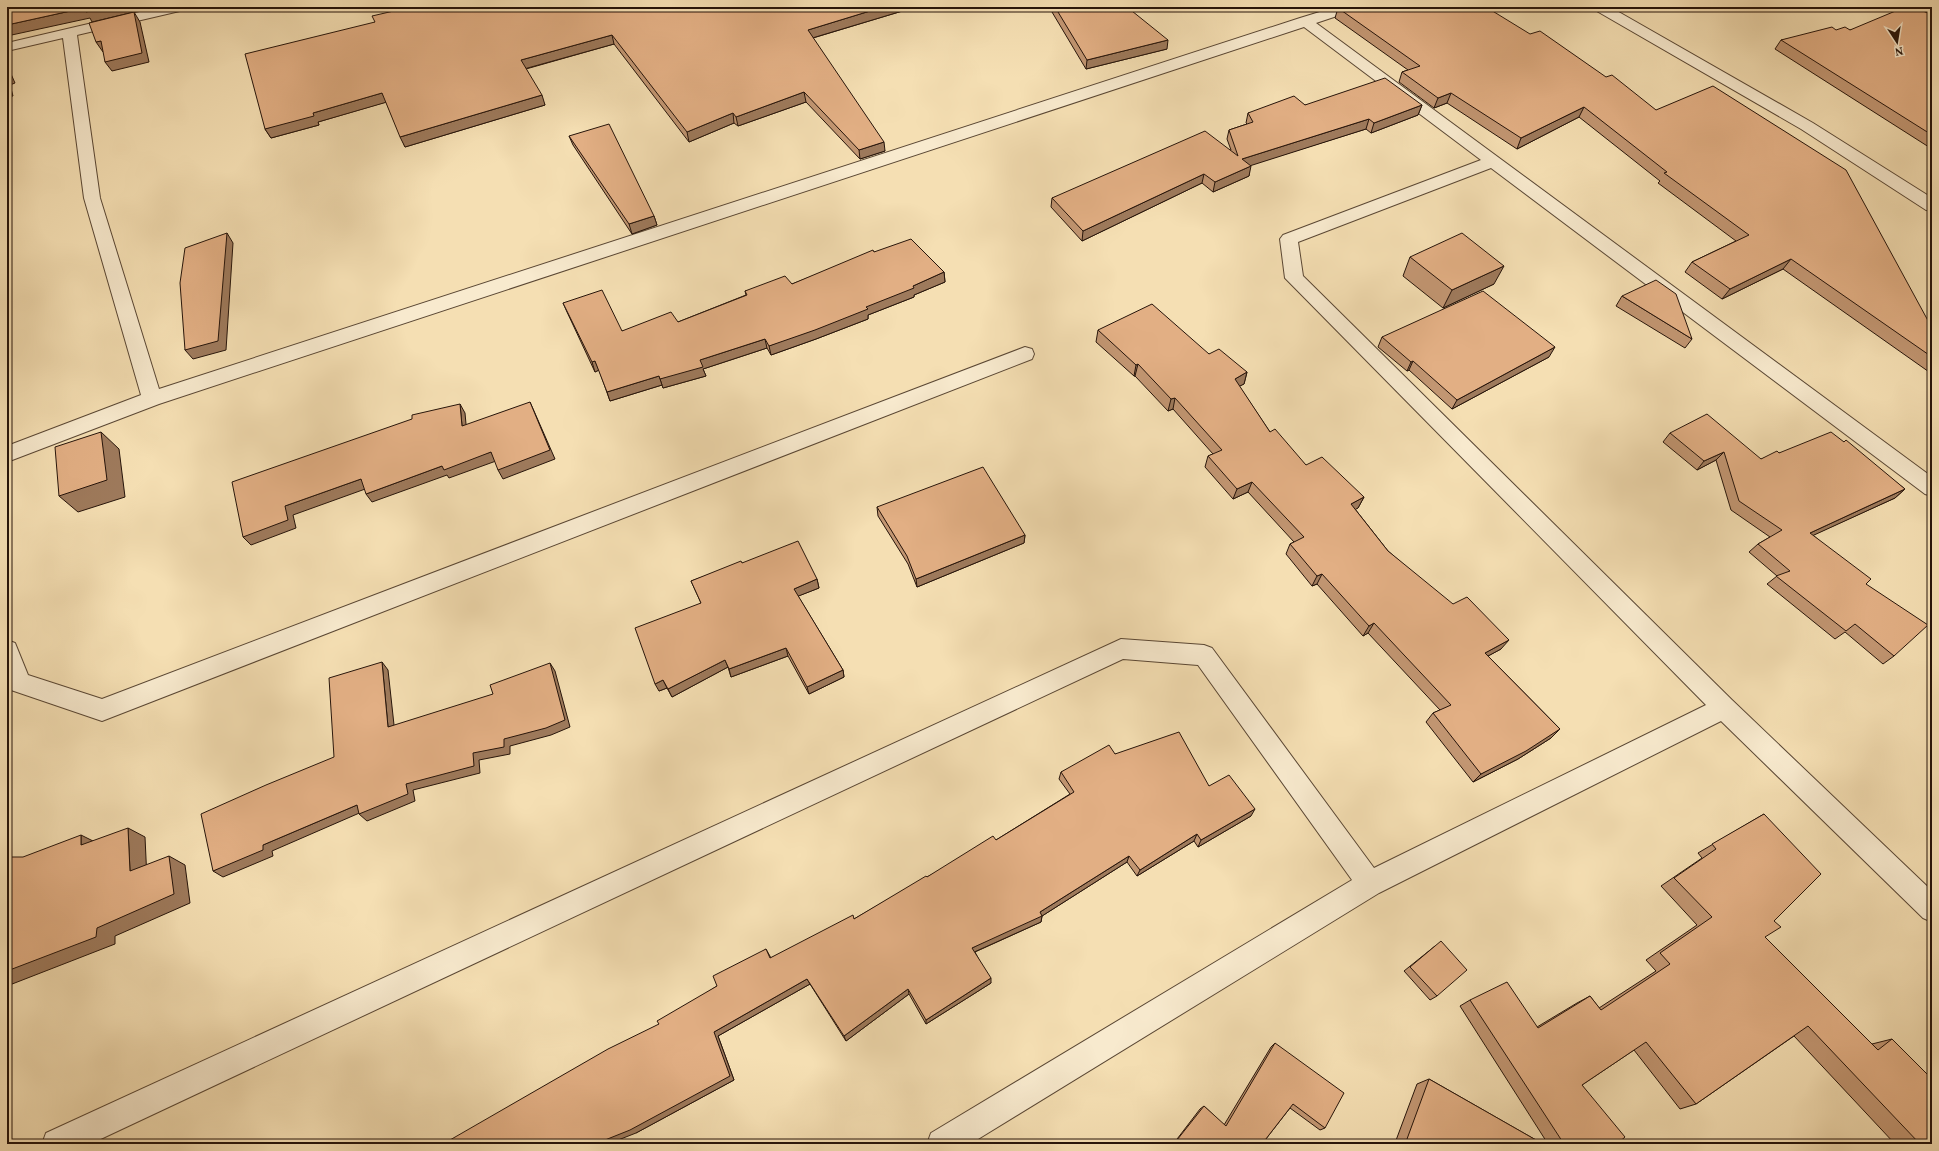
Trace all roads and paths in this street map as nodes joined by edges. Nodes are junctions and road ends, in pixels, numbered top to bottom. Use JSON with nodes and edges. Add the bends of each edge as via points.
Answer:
{"nodes":[{"id":1,"x":179,"y":7,"type":"edge"},
{"id":2,"x":1350,"y":7,"type":"edge"},
{"id":3,"x":1600,"y":7,"type":"edge"},
{"id":4,"x":1305,"y":21,"type":"junction"},
{"id":5,"x":69,"y":32,"type":"junction"},
{"id":6,"x":7,"y":47,"type":"edge"},
{"id":7,"x":1493,"y":161,"type":"junction"},
{"id":8,"x":1932,"y":206,"type":"edge"},
{"id":9,"x":1025,"y":354,"type":"dead end"},
{"id":10,"x":152,"y":399,"type":"junction"},
{"id":11,"x":7,"y":454,"type":"edge"},
{"id":12,"x":1932,"y":488,"type":"edge"},
{"id":13,"x":7,"y":650,"type":"edge"},
{"id":14,"x":1724,"y":708,"type":"junction"},
{"id":15,"x":1370,"y":884,"type":"junction"},
{"id":16,"x":1932,"y":908,"type":"edge"},
{"id":17,"x":57,"y":1144,"type":"edge"},
{"id":18,"x":942,"y":1144,"type":"edge"}],
"edges":[{"from":1,"to":5,"type":"street"},
{"from":2,"to":4,"type":"street"},
{"from":3,"to":8,"type":"street","via":[[1807,126]]},
{"from":4,"to":7,"type":"street"},
{"from":4,"to":10,"type":"street"},
{"from":5,"to":6,"type":"street"},
{"from":5,"to":10,"type":"street","via":[[92,198]]},
{"from":7,"to":12,"type":"street"},
{"from":7,"to":14,"type":"street","via":[[1289,239],[1294,278]]},
{"from":9,"to":13,"type":"street","via":[[102,710],[19,683]]},
{"from":10,"to":11,"type":"street"},
{"from":14,"to":15,"type":"street"},
{"from":14,"to":16,"type":"street"},
{"from":15,"to":17,"type":"street","via":[[1204,655],[1120,649]]},
{"from":15,"to":18,"type":"street"}]}
